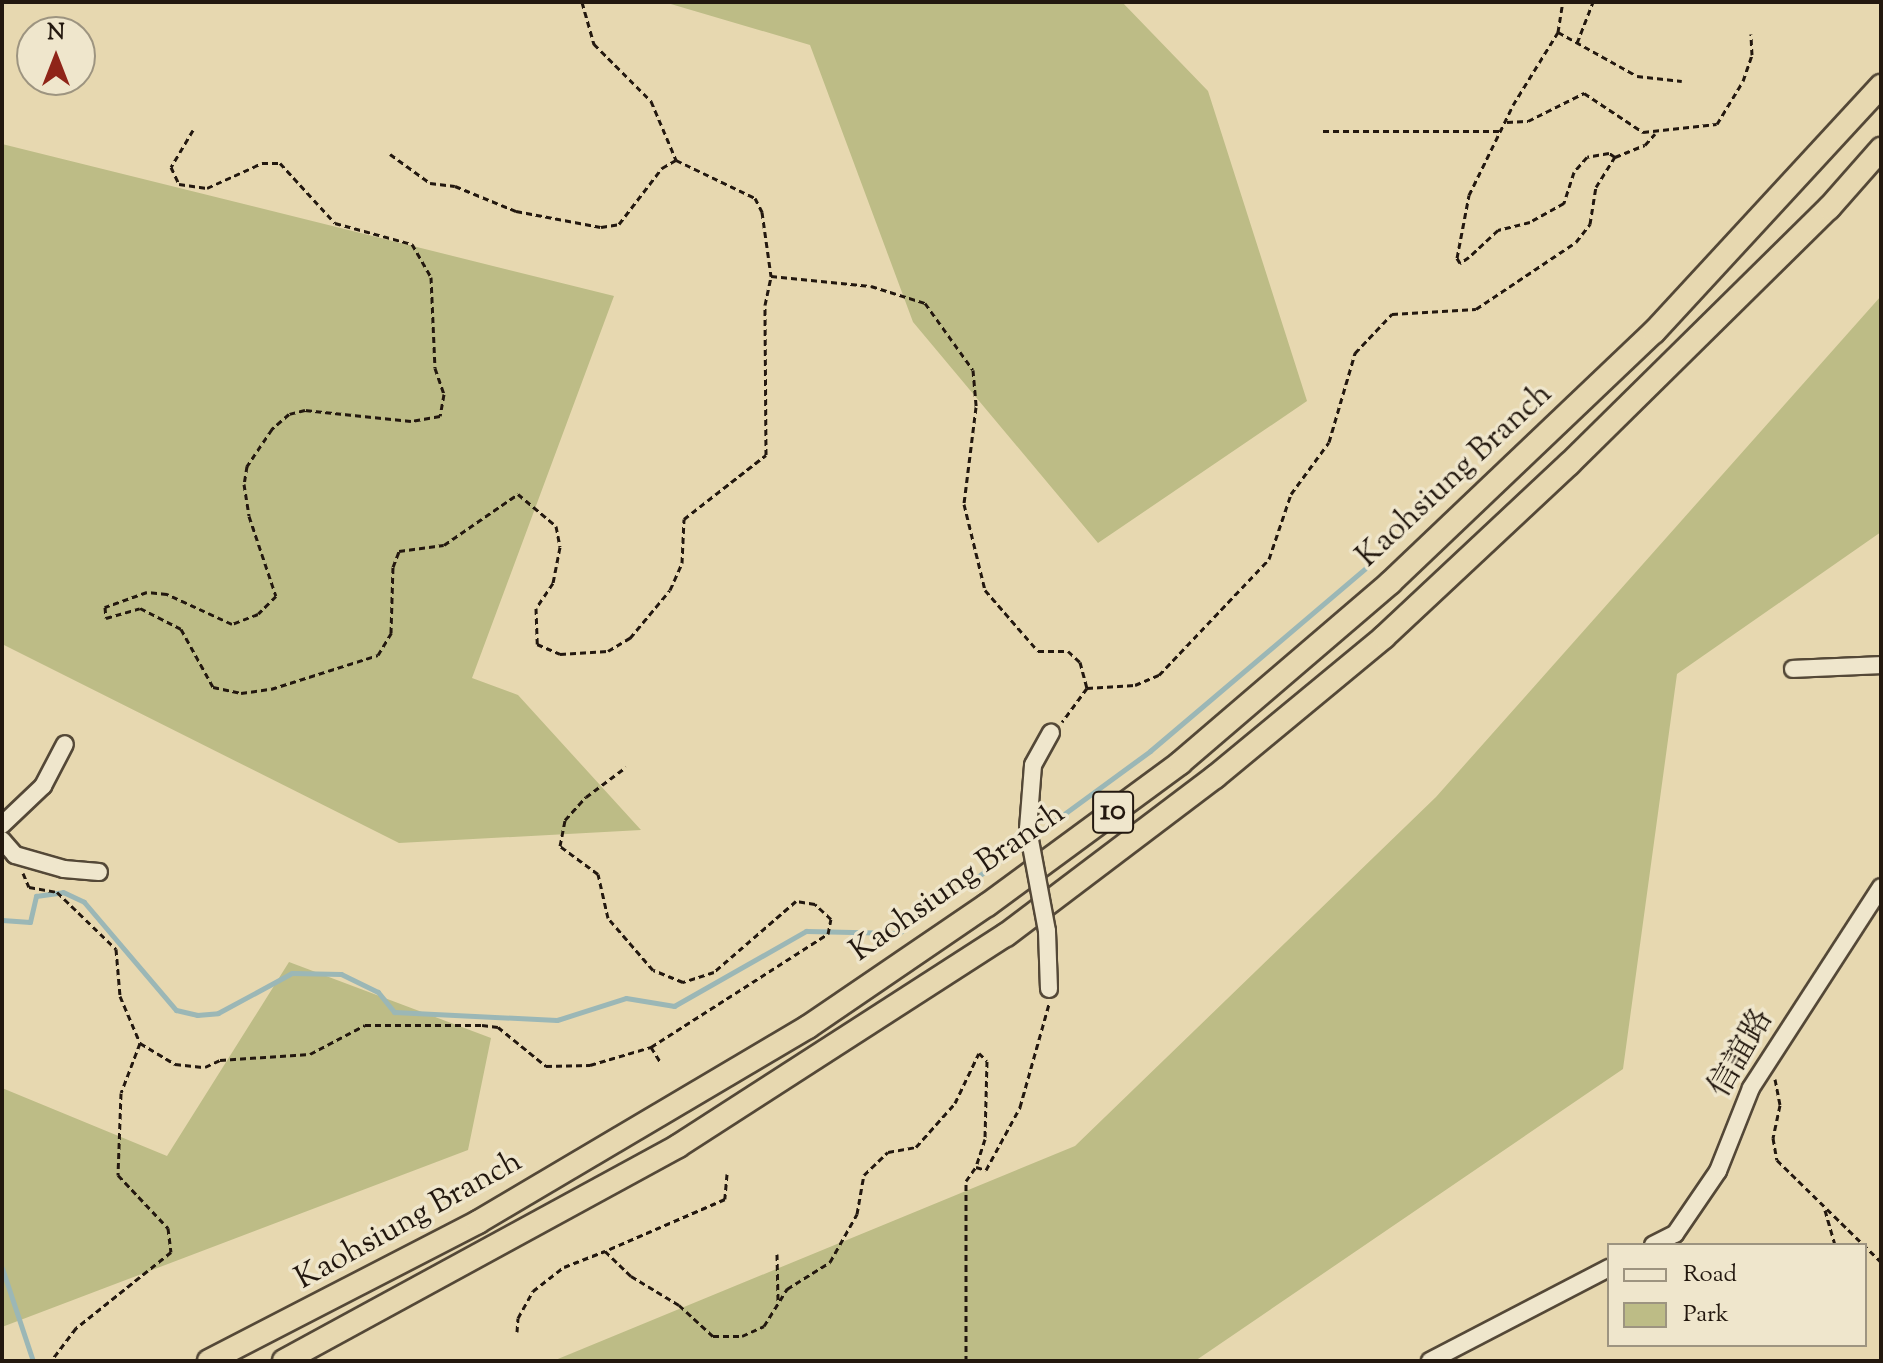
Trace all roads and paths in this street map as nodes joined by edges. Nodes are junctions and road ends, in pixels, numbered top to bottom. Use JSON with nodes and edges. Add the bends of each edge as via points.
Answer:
{"nodes":[{"id":1,"x":582,"y":2,"type":"edge"},
{"id":2,"x":1563,"y":2,"type":"edge"},
{"id":3,"x":1593,"y":2,"type":"edge"},
{"id":4,"x":1558,"y":32,"type":"junction"},
{"id":5,"x":1751,"y":34,"type":"dead end"},
{"id":6,"x":1577,"y":43,"type":"junction"},
{"id":7,"x":1682,"y":81,"type":"dead end"},
{"id":8,"x":1881,"y":86,"type":"edge"},
{"id":9,"x":1507,"y":122,"type":"junction"},
{"id":10,"x":193,"y":130,"type":"dead end"},
{"id":11,"x":1323,"y":131,"type":"dead end"},
{"id":12,"x":1501,"y":131,"type":"junction"},
{"id":13,"x":1656,"y":133,"type":"junction"},
{"id":14,"x":1881,"y":149,"type":"edge"},
{"id":15,"x":390,"y":154,"type":"dead end"},
{"id":16,"x":1615,"y":157,"type":"junction"},
{"id":17,"x":676,"y":160,"type":"junction"},
{"id":18,"x":771,"y":276,"type":"junction"},
{"id":19,"x":1881,"y":665,"type":"edge"},
{"id":20,"x":1793,"y":669,"type":"dead end"},
{"id":21,"x":1087,"y":688,"type":"junction"},
{"id":22,"x":1051,"y":733,"type":"joint"},
{"id":23,"x":65,"y":744,"type":"dead end"},
{"id":24,"x":626,"y":767,"type":"dead end"},
{"id":25,"x":2,"y":825,"type":"edge"},
{"id":26,"x":2,"y":840,"type":"edge"},
{"id":27,"x":15,"y":855,"type":"junction"},
{"id":28,"x":99,"y":872,"type":"dead end"},
{"id":29,"x":1881,"y":887,"type":"edge"},
{"id":30,"x":1049,"y":989,"type":"joint"},
{"id":31,"x":140,"y":1043,"type":"junction"},
{"id":32,"x":651,"y":1047,"type":"junction"},
{"id":33,"x":1770,"y":1056,"type":"junction"},
{"id":34,"x":661,"y":1063,"type":"dead end"},
{"id":35,"x":976,"y":1167,"type":"junction"},
{"id":36,"x":727,"y":1174,"type":"dead end"},
{"id":37,"x":1825,"y":1207,"type":"junction"},
{"id":38,"x":1657,"y":1243,"type":"edge"},
{"id":39,"x":1834,"y":1243,"type":"edge"},
{"id":40,"x":1862,"y":1243,"type":"edge"},
{"id":41,"x":605,"y":1251,"type":"junction"},
{"id":42,"x":777,"y":1254,"type":"dead end"},
{"id":43,"x":1607,"y":1269,"type":"edge"},
{"id":44,"x":778,"y":1301,"type":"junction"},
{"id":45,"x":517,"y":1332,"type":"dead end"},
{"id":46,"x":51,"y":1361,"type":"edge"},
{"id":47,"x":209,"y":1361,"type":"edge"},
{"id":48,"x":284,"y":1361,"type":"edge"},
{"id":49,"x":966,"y":1361,"type":"edge"},
{"id":50,"x":1430,"y":1361,"type":"edge"}],
"edges":[{"from":1,"to":17,"type":"path","via":[[594,44],[651,101]]},
{"from":2,"to":4,"type":"path"},
{"from":3,"to":6,"type":"path"},
{"from":4,"to":6,"type":"path"},
{"from":4,"to":9,"type":"path"},
{"from":5,"to":13,"type":"path","via":[[1752,55],[1743,81],[1717,124]]},
{"from":6,"to":7,"type":"path","via":[[1637,76]]},
{"from":8,"to":47,"type":"highway","name":"Kaohsiung Branch","number":"10","via":[[1654,332],[1390,583],[1180,763],[808,1027],[478,1222]]},
{"from":9,"to":12,"type":"path"},
{"from":9,"to":13,"type":"path","via":[[1528,121],[1584,93],[1643,132]]},
{"from":10,"to":18,"type":"path","via":[[171,167],[179,184],[207,188],[262,163],[280,163],[335,223],[412,244],[431,277],[435,368],[444,394],[440,416],[411,421],[305,410],[289,414],[272,429],[247,466],[244,484],[276,596],[258,614],[232,624],[167,594],[147,592],[105,607],[106,618],[140,608],[181,629],[213,687],[241,693],[271,689],[378,655],[391,633],[393,567],[399,551],[444,545],[518,494],[556,526],[560,547],[553,583],[536,608],[537,644],[560,654],[608,651],[630,638],[670,590],[682,563],[684,519],[766,455],[765,305]]},
{"from":11,"to":12,"type":"path"},
{"from":12,"to":16,"type":"path","via":[[1469,195],[1459,234],[1460,263],[1498,230],[1530,222],[1564,203],[1574,172],[1587,157]]},
{"from":13,"to":16,"type":"path","via":[[1645,145]]},
{"from":14,"to":48,"type":"highway","name":"Kaohsiung Branch","number":"10","via":[[1819,219],[1569,464],[1384,637],[1203,786],[1006,935],[691,1138]]},
{"from":15,"to":17,"type":"path","via":[[418,178],[455,186],[516,211],[601,227],[619,224],[662,168]]},
{"from":16,"to":21,"type":"path","via":[[1596,187],[1590,224],[1576,242],[1476,309],[1392,314],[1355,353],[1329,442],[1291,494],[1269,559],[1159,675],[1135,685]]},
{"from":17,"to":18,"type":"path","via":[[755,198]]},
{"from":18,"to":21,"type":"path","via":[[871,286],[925,303],[973,370],[976,407],[964,504],[985,590],[1038,651],[1068,651],[1080,662]]},
{"from":19,"to":20,"type":"street"},
{"from":21,"to":22,"type":"path"},
{"from":22,"to":30,"type":"street","bridge":true,"via":[[1033,765],[1028,829],[1047,931]]},
{"from":23,"to":25,"type":"street","via":[[43,786]]},
{"from":24,"to":32,"type":"path","via":[[565,820],[560,846],[598,874],[608,918],[653,970],[683,982],[714,972],[796,901],[815,904],[831,919],[828,934],[809,950]]},
{"from":26,"to":27,"type":"street"},
{"from":27,"to":28,"type":"street","via":[[64,869]]},
{"from":27,"to":31,"type":"path","via":[[29,887],[57,892],[116,949],[120,996]]},
{"from":29,"to":33,"type":"street","name":"信誼路"},
{"from":30,"to":35,"type":"path","via":[[1049,1010],[1007,1139],[986,1170]]},
{"from":31,"to":32,"type":"path","via":[[175,1064],[205,1067],[220,1060],[310,1054],[365,1025],[498,1027],[546,1066],[563,1068],[634,1056]]},
{"from":31,"to":46,"type":"path","via":[[121,1093],[118,1175],[168,1228],[171,1252],[76,1328]]},
{"from":32,"to":34,"type":"path"},
{"from":33,"to":37,"type":"path","via":[[1780,1105],[1773,1138],[1777,1160]]},
{"from":33,"to":38,"type":"street","name":"信誼路","via":[[1738,1112],[1718,1171],[1675,1234]]},
{"from":35,"to":44,"type":"path","via":[[985,1139],[987,1061],[979,1053],[955,1103],[916,1147],[888,1152],[864,1175],[857,1214],[830,1262],[787,1289]]},
{"from":35,"to":49,"type":"path","via":[[966,1181]]},
{"from":36,"to":41,"type":"path","via":[[725,1199]]},
{"from":37,"to":39,"type":"path"},
{"from":37,"to":40,"type":"path"},
{"from":41,"to":44,"type":"path","via":[[713,1336],[742,1336],[764,1326]]},
{"from":41,"to":45,"type":"path","via":[[564,1267],[533,1291],[518,1318]]},
{"from":42,"to":44,"type":"path"},
{"from":43,"to":50,"type":"street"}]}
